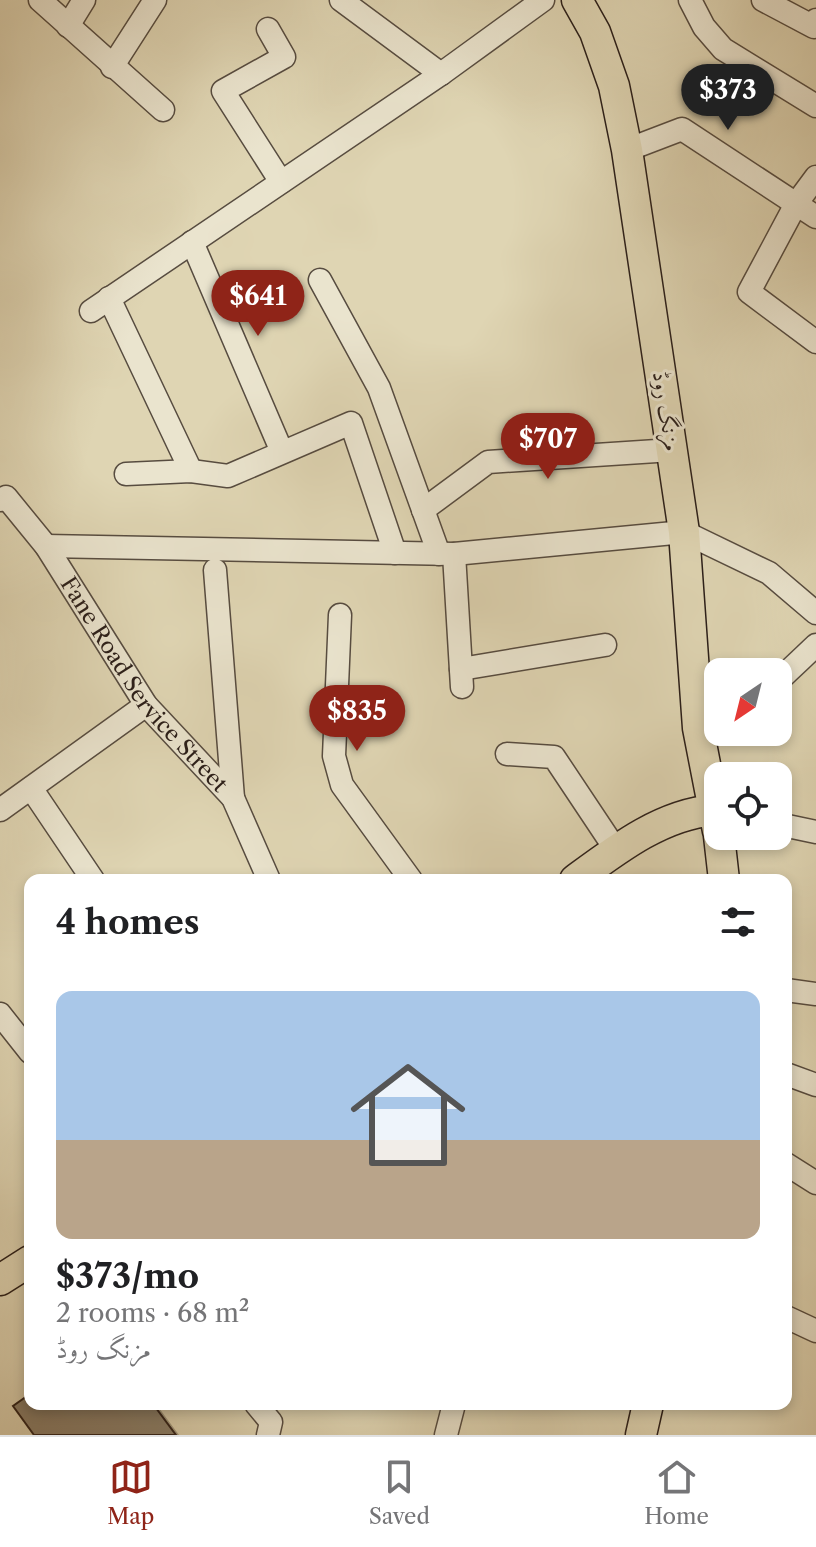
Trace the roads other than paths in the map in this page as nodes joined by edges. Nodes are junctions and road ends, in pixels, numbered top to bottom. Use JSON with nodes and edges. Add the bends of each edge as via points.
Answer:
{"nodes":[{"id":1,"x":40,"y":0,"type":"edge"},
{"id":2,"x":84,"y":0,"type":"edge"},
{"id":3,"x":155,"y":0,"type":"edge"},
{"id":4,"x":341,"y":0,"type":"edge"},
{"id":5,"x":543,"y":0,"type":"edge"},
{"id":6,"x":577,"y":0,"type":"edge"},
{"id":7,"x":690,"y":0,"type":"edge"},
{"id":8,"x":763,"y":0,"type":"edge"},
{"id":9,"x":816,"y":20,"type":"edge"},
{"id":10,"x":68,"y":26,"type":"junction"},
{"id":11,"x":268,"y":29,"type":"dead end"},
{"id":12,"x":112,"y":67,"type":"junction"},
{"id":13,"x":441,"y":74,"type":"junction"},
{"id":14,"x":816,"y":106,"type":"edge"},
{"id":15,"x":163,"y":110,"type":"dead end"},
{"id":16,"x":627,"y":150,"type":"junction"},
{"id":17,"x":816,"y":177,"type":"edge"},
{"id":18,"x":281,"y":182,"type":"junction"},
{"id":19,"x":796,"y":204,"type":"junction"},
{"id":20,"x":816,"y":217,"type":"edge"},
{"id":21,"x":192,"y":242,"type":"junction"},
{"id":22,"x":320,"y":280,"type":"dead end"},
{"id":23,"x":816,"y":342,"type":"edge"},
{"id":24,"x":672,"y":450,"type":"junction"},
{"id":25,"x":282,"y":452,"type":"junction"},
{"id":26,"x":191,"y":471,"type":"junction"},
{"id":27,"x":126,"y":474,"type":"dead end"},
{"id":28,"x":3,"y":498,"type":"edge"},
{"id":29,"x":423,"y":510,"type":"junction"},
{"id":30,"x":684,"y":532,"type":"junction"},
{"id":31,"x":46,"y":546,"type":"junction"},
{"id":32,"x":395,"y":553,"type":"junction"},
{"id":33,"x":446,"y":554,"type":"junction"},
{"id":34,"x":215,"y":570,"type":"dead end"},
{"id":35,"x":816,"y":613,"type":"edge"},
{"id":36,"x":340,"y":615,"type":"dead end"},
{"id":37,"x":605,"y":645,"type":"dead end"},
{"id":38,"x":816,"y":645,"type":"edge"},
{"id":39,"x":792,"y":668,"type":"edge"},
{"id":40,"x":704,"y":694,"type":"edge"},
{"id":41,"x":146,"y":705,"type":"junction"},
{"id":42,"x":507,"y":754,"type":"dead end"},
{"id":43,"x":31,"y":788,"type":"junction"},
{"id":44,"x":233,"y":798,"type":"junction"},
{"id":45,"x":0,"y":810,"type":"edge"},
{"id":46,"x":704,"y":817,"type":"edge"},
{"id":47,"x":792,"y":827,"type":"edge"},
{"id":48,"x":816,"y":832,"type":"edge"},
{"id":49,"x":616,"y":850,"type":"junction"},
{"id":50,"x":720,"y":850,"type":"edge"},
{"id":51,"x":89,"y":874,"type":"edge"},
{"id":52,"x":266,"y":874,"type":"edge"},
{"id":53,"x":407,"y":874,"type":"edge"},
{"id":54,"x":583,"y":874,"type":"edge"},
{"id":55,"x":723,"y":874,"type":"edge"},
{"id":56,"x":792,"y":991,"type":"edge"},
{"id":57,"x":816,"y":994,"type":"edge"},
{"id":58,"x":0,"y":1014,"type":"edge"},
{"id":59,"x":24,"y":1044,"type":"edge"},
{"id":60,"x":792,"y":1076,"type":"edge"},
{"id":61,"x":816,"y":1085,"type":"edge"},
{"id":62,"x":792,"y":1168,"type":"edge"},
{"id":63,"x":816,"y":1183,"type":"edge"},
{"id":64,"x":24,"y":1265,"type":"edge"},
{"id":65,"x":0,"y":1280,"type":"edge"},
{"id":66,"x":792,"y":1320,"type":"edge"},
{"id":67,"x":816,"y":1331,"type":"edge"},
{"id":68,"x":261,"y":1410,"type":"edge"},
{"id":69,"x":452,"y":1410,"type":"edge"},
{"id":70,"x":647,"y":1410,"type":"edge"},
{"id":71,"x":268,"y":1435,"type":"edge"},
{"id":72,"x":446,"y":1435,"type":"edge"},
{"id":73,"x":641,"y":1435,"type":"edge"}],
"edges":[{"from":1,"to":10,"type":"street"},
{"from":2,"to":10,"type":"street"},
{"from":3,"to":12,"type":"street"},
{"from":4,"to":13,"type":"street"},
{"from":5,"to":13,"type":"street"},
{"from":6,"to":16,"type":"main road","name":"مزنگ روڈ","via":[[614,86]]},
{"from":7,"to":14,"type":"street","via":[[723,49]]},
{"from":8,"to":9,"type":"street","via":[[814,27]]},
{"from":10,"to":12,"type":"street"},
{"from":11,"to":18,"type":"street","via":[[284,57],[223,91]]},
{"from":12,"to":15,"type":"street"},
{"from":13,"to":18,"type":"street"},
{"from":16,"to":19,"type":"street","via":[[682,129]]},
{"from":16,"to":24,"type":"main road","name":"مزنگ روڈ"},
{"from":17,"to":19,"type":"street"},
{"from":18,"to":21,"type":"street"},
{"from":19,"to":20,"type":"street"},
{"from":19,"to":23,"type":"street","via":[[749,292]]},
{"from":21,"to":25,"type":"street"},
{"from":21,"to":26,"type":"street","via":[[100,304]]},
{"from":22,"to":29,"type":"street","via":[[379,388]]},
{"from":24,"to":29,"type":"street","via":[[488,462]]},
{"from":24,"to":30,"type":"main road","name":"مزنگ روڈ"},
{"from":25,"to":26,"type":"street","via":[[228,476]]},
{"from":25,"to":32,"type":"street","via":[[351,423]]},
{"from":26,"to":27,"type":"street"},
{"from":28,"to":31,"type":"street","name":"Fane Road Service Street"},
{"from":29,"to":33,"type":"street"},
{"from":30,"to":33,"type":"street"},
{"from":30,"to":35,"type":"street","via":[[769,573]]},
{"from":30,"to":40,"type":"main road","name":"مزنگ روڈ"},
{"from":31,"to":32,"type":"street"},
{"from":31,"to":41,"type":"street","name":"Fane Road Service Street"},
{"from":32,"to":33,"type":"street"},
{"from":33,"to":37,"type":"street","via":[[462,678]]},
{"from":34,"to":44,"type":"street"},
{"from":36,"to":53,"type":"street","via":[[334,756],[342,785]]},
{"from":38,"to":39,"type":"street"},
{"from":41,"to":43,"type":"street"},
{"from":41,"to":44,"type":"street","name":"Fane Road Service Street"},
{"from":42,"to":49,"type":"street","via":[[554,757]]},
{"from":43,"to":45,"type":"street"},
{"from":43,"to":51,"type":"street"},
{"from":44,"to":52,"type":"street","name":"Fane Road Service Street"},
{"from":46,"to":49,"type":"main road","via":[[693,812],[661,824]]},
{"from":47,"to":48,"type":"street"},
{"from":49,"to":54,"type":"main road"},
{"from":50,"to":55,"type":"main road","name":"مزنگ روڈ"},
{"from":56,"to":57,"type":"street"},
{"from":58,"to":59,"type":"street"},
{"from":60,"to":61,"type":"street"},
{"from":62,"to":63,"type":"street"},
{"from":64,"to":65,"type":"main road"},
{"from":66,"to":67,"type":"street"},
{"from":68,"to":71,"type":"street","via":[[271,1422]]},
{"from":69,"to":72,"type":"street"},
{"from":70,"to":73,"type":"main road"}]}
